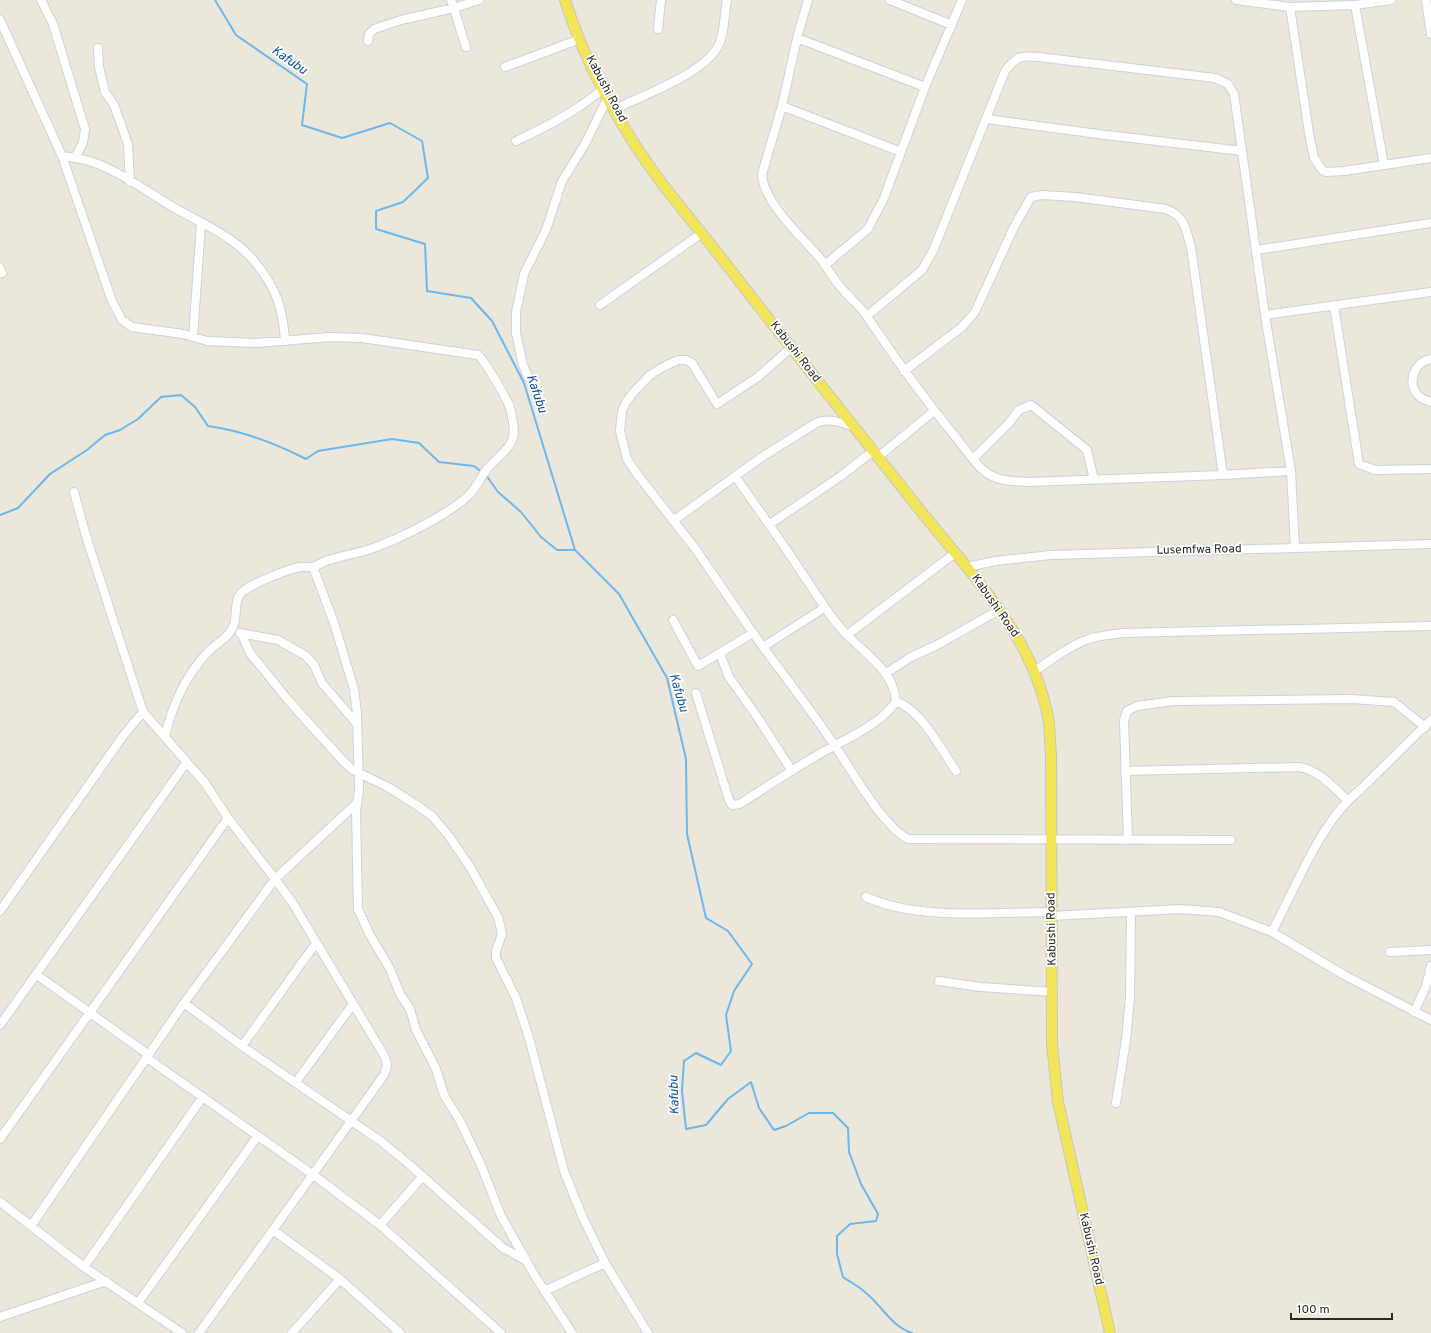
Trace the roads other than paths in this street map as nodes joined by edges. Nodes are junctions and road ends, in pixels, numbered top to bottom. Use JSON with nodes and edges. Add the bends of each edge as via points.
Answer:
{"nodes":[{"id":1,"x":42,"y":0,"type":"edge"},
{"id":2,"x":479,"y":0,"type":"edge"},
{"id":3,"x":565,"y":0,"type":"edge"},
{"id":4,"x":661,"y":0,"type":"edge"},
{"id":5,"x":727,"y":0,"type":"edge"},
{"id":6,"x":808,"y":0,"type":"edge"},
{"id":7,"x":890,"y":0,"type":"edge"},
{"id":8,"x":962,"y":0,"type":"edge"},
{"id":9,"x":1236,"y":0,"type":"edge"},
{"id":10,"x":1391,"y":0,"type":"edge"},
{"id":11,"x":1426,"y":0,"type":"edge"},
{"id":12,"x":453,"y":4,"type":"edge"},
{"id":13,"x":1355,"y":5,"type":"junction"},
{"id":14,"x":1290,"y":7,"type":"junction"},
{"id":15,"x":0,"y":20,"type":"edge"},
{"id":16,"x":952,"y":25,"type":"junction"},
{"id":17,"x":658,"y":29,"type":"dead end"},
{"id":18,"x":1431,"y":34,"type":"edge"},
{"id":19,"x":797,"y":38,"type":"junction"},
{"id":20,"x":580,"y":39,"type":"junction"},
{"id":21,"x":368,"y":41,"type":"dead end"},
{"id":22,"x":466,"y":47,"type":"dead end"},
{"id":23,"x":98,"y":48,"type":"dead end"},
{"id":24,"x":506,"y":67,"type":"dead end"},
{"id":25,"x":926,"y":87,"type":"junction"},
{"id":26,"x":606,"y":93,"type":"junction"},
{"id":27,"x":782,"y":106,"type":"junction"},
{"id":28,"x":615,"y":109,"type":"junction"},
{"id":29,"x":986,"y":119,"type":"junction"},
{"id":30,"x":516,"y":141,"type":"dead end"},
{"id":31,"x":1242,"y":151,"type":"junction"},
{"id":32,"x":901,"y":152,"type":"junction"},
{"id":33,"x":62,"y":156,"type":"junction"},
{"id":34,"x":75,"y":157,"type":"junction"},
{"id":35,"x":1431,"y":158,"type":"edge"},
{"id":36,"x":1384,"y":165,"type":"junction"},
{"id":37,"x":130,"y":182,"type":"junction"},
{"id":38,"x":1431,"y":223,"type":"edge"},
{"id":39,"x":201,"y":224,"type":"junction"},
{"id":40,"x":702,"y":233,"type":"junction"},
{"id":41,"x":1257,"y":250,"type":"junction"},
{"id":42,"x":826,"y":265,"type":"junction"},
{"id":43,"x":1431,"y":292,"type":"edge"},
{"id":44,"x":600,"y":305,"type":"dead end"},
{"id":45,"x":1334,"y":306,"type":"junction"},
{"id":46,"x":1265,"y":315,"type":"junction"},
{"id":47,"x":867,"y":316,"type":"junction"},
{"id":48,"x":193,"y":337,"type":"junction"},
{"id":49,"x":285,"y":341,"type":"junction"},
{"id":50,"x":792,"y":347,"type":"junction"},
{"id":51,"x":1431,"y":359,"type":"edge"},
{"id":52,"x":904,"y":370,"type":"junction"},
{"id":53,"x":528,"y":377,"type":"dead end"},
{"id":54,"x":1431,"y":402,"type":"edge"},
{"id":55,"x":934,"y":411,"type":"junction"},
{"id":56,"x":853,"y":426,"type":"junction"},
{"id":57,"x":875,"y":454,"type":"junction"},
{"id":58,"x":973,"y":459,"type":"junction"},
{"id":59,"x":1431,"y":469,"type":"edge"},
{"id":60,"x":1291,"y":471,"type":"junction"},
{"id":61,"x":1223,"y":475,"type":"junction"},
{"id":62,"x":735,"y":476,"type":"junction"},
{"id":63,"x":1094,"y":480,"type":"junction"},
{"id":64,"x":74,"y":492,"type":"dead end"},
{"id":65,"x":673,"y":521,"type":"junction"},
{"id":66,"x":770,"y":524,"type":"junction"},
{"id":67,"x":1431,"y":544,"type":"edge"},
{"id":68,"x":1295,"y":548,"type":"junction"},
{"id":69,"x":955,"y":553,"type":"junction"},
{"id":70,"x":313,"y":567,"type":"junction"},
{"id":71,"x":967,"y":567,"type":"junction"},
{"id":72,"x":824,"y":608,"type":"junction"},
{"id":73,"x":999,"y":610,"type":"junction"},
{"id":74,"x":673,"y":620,"type":"dead end"},
{"id":75,"x":1431,"y":626,"type":"edge"},
{"id":76,"x":232,"y":629,"type":"junction"},
{"id":77,"x":753,"y":633,"type":"junction"},
{"id":78,"x":242,"y":635,"type":"junction"},
{"id":79,"x":847,"y":635,"type":"junction"},
{"id":80,"x":763,"y":647,"type":"junction"},
{"id":81,"x":720,"y":654,"type":"junction"},
{"id":82,"x":1033,"y":672,"type":"junction"},
{"id":83,"x":886,"y":673,"type":"junction"},
{"id":84,"x":696,"y":693,"type":"dead end"},
{"id":85,"x":896,"y":701,"type":"junction"},
{"id":86,"x":142,"y":712,"type":"junction"},
{"id":87,"x":1431,"y":720,"type":"edge"},
{"id":88,"x":358,"y":724,"type":"junction"},
{"id":89,"x":1425,"y":727,"type":"junction"},
{"id":90,"x":165,"y":737,"type":"junction"},
{"id":91,"x":835,"y":746,"type":"junction"},
{"id":92,"x":186,"y":763,"type":"junction"},
{"id":93,"x":792,"y":771,"type":"junction"},
{"id":94,"x":956,"y":771,"type":"dead end"},
{"id":95,"x":1125,"y":771,"type":"junction"},
{"id":96,"x":358,"y":773,"type":"junction"},
{"id":97,"x":1347,"y":800,"type":"junction"},
{"id":98,"x":357,"y":802,"type":"junction"},
{"id":99,"x":228,"y":818,"type":"junction"},
{"id":100,"x":1051,"y":840,"type":"junction"},
{"id":101,"x":1128,"y":840,"type":"junction"},
{"id":102,"x":1232,"y":840,"type":"dead end"},
{"id":103,"x":275,"y":879,"type":"junction"},
{"id":104,"x":866,"y":897,"type":"dead end"},
{"id":105,"x":0,"y":911,"type":"edge"},
{"id":106,"x":1131,"y":912,"type":"junction"},
{"id":107,"x":1052,"y":914,"type":"junction"},
{"id":108,"x":1272,"y":932,"type":"junction"},
{"id":109,"x":316,"y":943,"type":"junction"},
{"id":110,"x":1431,"y":950,"type":"edge"},
{"id":111,"x":1390,"y":952,"type":"dead end"},
{"id":112,"x":1431,"y":966,"type":"edge"},
{"id":113,"x":37,"y":975,"type":"junction"},
{"id":114,"x":940,"y":981,"type":"dead end"},
{"id":115,"x":1053,"y":992,"type":"junction"},
{"id":116,"x":184,"y":1003,"type":"junction"},
{"id":117,"x":353,"y":1004,"type":"junction"},
{"id":118,"x":1414,"y":1012,"type":"junction"},
{"id":119,"x":90,"y":1014,"type":"junction"},
{"id":120,"x":1431,"y":1020,"type":"edge"},
{"id":121,"x":0,"y":1025,"type":"edge"},
{"id":122,"x":242,"y":1046,"type":"junction"},
{"id":123,"x":148,"y":1057,"type":"junction"},
{"id":124,"x":296,"y":1082,"type":"junction"},
{"id":125,"x":202,"y":1098,"type":"junction"},
{"id":126,"x":1116,"y":1103,"type":"dead end"},
{"id":127,"x":351,"y":1120,"type":"junction"},
{"id":128,"x":258,"y":1137,"type":"junction"},
{"id":129,"x":0,"y":1139,"type":"edge"},
{"id":130,"x":312,"y":1174,"type":"junction"},
{"id":131,"x":423,"y":1176,"type":"junction"},
{"id":132,"x":0,"y":1202,"type":"edge"},
{"id":133,"x":380,"y":1225,"type":"junction"},
{"id":134,"x":31,"y":1226,"type":"junction"},
{"id":135,"x":273,"y":1230,"type":"junction"},
{"id":136,"x":525,"y":1260,"type":"junction"},
{"id":137,"x":605,"y":1263,"type":"junction"},
{"id":138,"x":84,"y":1267,"type":"junction"},
{"id":139,"x":340,"y":1279,"type":"junction"},
{"id":140,"x":106,"y":1281,"type":"junction"},
{"id":141,"x":544,"y":1291,"type":"junction"},
{"id":142,"x":138,"y":1302,"type":"junction"},
{"id":143,"x":0,"y":1317,"type":"edge"},
{"id":144,"x":179,"y":1332,"type":"edge"},
{"id":145,"x":199,"y":1333,"type":"edge"},
{"id":146,"x":292,"y":1333,"type":"edge"},
{"id":147,"x":400,"y":1333,"type":"edge"},
{"id":148,"x":501,"y":1333,"type":"edge"},
{"id":149,"x":572,"y":1333,"type":"edge"},
{"id":150,"x":648,"y":1333,"type":"edge"},
{"id":151,"x":1110,"y":1333,"type":"edge"}],
"edges":[{"from":1,"to":34,"type":"street","via":[[53,24],[85,129],[83,143]]},
{"from":2,"to":12,"type":"street"},
{"from":3,"to":20,"type":"main road","name":"Kabushi Road"},
{"from":4,"to":17,"type":"street"},
{"from":5,"to":28,"type":"street","via":[[720,41],[712,55],[677,80]]},
{"from":6,"to":19,"type":"street"},
{"from":7,"to":16,"type":"street"},
{"from":8,"to":16,"type":"street"},
{"from":9,"to":14,"type":"street"},
{"from":10,"to":13,"type":"street"},
{"from":11,"to":18,"type":"street"},
{"from":12,"to":21,"type":"street","via":[[374,29],[369,34]]},
{"from":12,"to":22,"type":"street"},
{"from":13,"to":14,"type":"street"},
{"from":13,"to":36,"type":"street"},
{"from":14,"to":36,"type":"street","via":[[1298,72],[1314,158],[1326,172]]},
{"from":15,"to":33,"type":"street"},
{"from":16,"to":25,"type":"street"},
{"from":19,"to":25,"type":"street"},
{"from":19,"to":27,"type":"street"},
{"from":20,"to":24,"type":"street"},
{"from":20,"to":26,"type":"main road","name":"Kabushi Road"},
{"from":23,"to":37,"type":"street","via":[[105,92],[114,106],[128,144]]},
{"from":25,"to":32,"type":"street"},
{"from":26,"to":28,"type":"main road","name":"Kabushi Road"},
{"from":26,"to":30,"type":"street"},
{"from":26,"to":53,"type":"street","via":[[585,144],[562,182],[546,230],[530,259],[521,286],[516,312],[516,333]]},
{"from":27,"to":32,"type":"street"},
{"from":27,"to":42,"type":"street","via":[[762,174],[763,184],[785,218]]},
{"from":28,"to":40,"type":"main road","name":"Kabushi Road","via":[[663,184]]},
{"from":29,"to":31,"type":"street"},
{"from":29,"to":31,"type":"street","via":[[1005,71],[1013,60],[1024,56],[1185,74],[1215,78],[1228,84],[1234,94]]},
{"from":29,"to":47,"type":"street","via":[[933,251],[922,270]]},
{"from":31,"to":41,"type":"street"},
{"from":32,"to":42,"type":"street","via":[[884,198],[868,229]]},
{"from":33,"to":34,"type":"street"},
{"from":33,"to":48,"type":"street","via":[[112,301],[122,320],[132,327]]},
{"from":34,"to":37,"type":"street","via":[[108,168]]},
{"from":35,"to":36,"type":"street"},
{"from":37,"to":39,"type":"street"},
{"from":38,"to":41,"type":"street"},
{"from":39,"to":48,"type":"street"},
{"from":39,"to":49,"type":"street","via":[[242,249],[269,280],[283,313]]},
{"from":40,"to":44,"type":"street"},
{"from":40,"to":50,"type":"main road","name":"Kabushi Road"},
{"from":41,"to":46,"type":"street"},
{"from":42,"to":47,"type":"street","via":[[842,290]]},
{"from":43,"to":45,"type":"street"},
{"from":45,"to":46,"type":"street"},
{"from":45,"to":59,"type":"street","via":[[1359,464],[1375,470]]},
{"from":46,"to":60,"type":"street"},
{"from":47,"to":52,"type":"street"},
{"from":48,"to":49,"type":"street","via":[[214,342]]},
{"from":49,"to":70,"type":"street","via":[[330,337],[362,338],[478,355],[482,357],[509,404],[515,432],[513,441],[483,474],[469,496],[418,527],[376,547],[328,560]]},
{"from":50,"to":56,"type":"main road","name":"Kabushi Road"},
{"from":50,"to":65,"type":"street","via":[[758,376],[717,404],[692,363],[678,360],[649,376],[626,402],[622,411],[620,431],[627,459]]},
{"from":51,"to":54,"type":"street","via":[[1418,365],[1413,375],[1416,393],[1420,398]]},
{"from":52,"to":55,"type":"street"},
{"from":52,"to":61,"type":"street","via":[[962,326],[975,312],[1014,227],[1031,197],[1042,194],[1075,197],[1166,210],[1177,214],[1184,222],[1191,247]]},
{"from":55,"to":57,"type":"street"},
{"from":55,"to":58,"type":"street"},
{"from":56,"to":57,"type":"main road","name":"Kabushi Road"},
{"from":56,"to":62,"type":"street","via":[[822,420]]},
{"from":57,"to":66,"type":"street"},
{"from":57,"to":69,"type":"main road","name":"Kabushi Road"},
{"from":58,"to":63,"type":"street","via":[[994,477],[1008,481]]},
{"from":58,"to":63,"type":"street","via":[[1019,410],[1031,405],[1086,450]]},
{"from":60,"to":61,"type":"street"},
{"from":60,"to":68,"type":"street"},
{"from":61,"to":63,"type":"street"},
{"from":62,"to":65,"type":"street"},
{"from":62,"to":66,"type":"street"},
{"from":64,"to":86,"type":"street"},
{"from":65,"to":77,"type":"street","via":[[697,551]]},
{"from":66,"to":72,"type":"street"},
{"from":67,"to":68,"type":"street","name":"Lusemfwa Road"},
{"from":68,"to":71,"type":"street","name":"Lusemfwa Road","via":[[1051,555]]},
{"from":69,"to":71,"type":"main road","name":"Kabushi Road"},
{"from":69,"to":79,"type":"street"},
{"from":70,"to":76,"type":"street","via":[[280,573],[242,592],[237,602]]},
{"from":70,"to":88,"type":"street","via":[[350,674]]},
{"from":71,"to":73,"type":"main road","name":"Kabushi Road"},
{"from":72,"to":79,"type":"street"},
{"from":72,"to":80,"type":"street"},
{"from":73,"to":82,"type":"main road","name":"Kabushi Road","via":[[1017,637]]},
{"from":73,"to":83,"type":"street"},
{"from":74,"to":81,"type":"street","via":[[698,666]]},
{"from":75,"to":82,"type":"street","via":[[1105,636],[1086,640]]},
{"from":76,"to":78,"type":"street"},
{"from":76,"to":90,"type":"street","via":[[208,652],[178,695],[170,713]]},
{"from":77,"to":80,"type":"street"},
{"from":77,"to":81,"type":"street"},
{"from":78,"to":88,"type":"street","via":[[278,640],[306,656],[326,688]]},
{"from":78,"to":96,"type":"street","via":[[250,653],[288,700],[343,761]]},
{"from":79,"to":83,"type":"street"},
{"from":80,"to":91,"type":"street"},
{"from":81,"to":93,"type":"street","via":[[729,677]]},
{"from":82,"to":100,"type":"main road","name":"Kabushi Road","via":[[1049,722]]},
{"from":83,"to":85,"type":"street","via":[[893,686]]},
{"from":84,"to":93,"type":"street","via":[[732,805],[740,804]]},
{"from":85,"to":91,"type":"street","via":[[891,710]]},
{"from":85,"to":94,"type":"street","via":[[906,705],[917,715]]},
{"from":86,"to":90,"type":"street"},
{"from":86,"to":105,"type":"street"},
{"from":87,"to":89,"type":"street"},
{"from":88,"to":96,"type":"street"},
{"from":89,"to":95,"type":"street","via":[[1394,702],[1380,700],[1174,702],[1137,706],[1127,711],[1124,721]]},
{"from":89,"to":97,"type":"street"},
{"from":90,"to":92,"type":"street"},
{"from":91,"to":93,"type":"street"},
{"from":91,"to":100,"type":"street","via":[[872,802],[900,834],[908,839]]},
{"from":92,"to":99,"type":"street","via":[[205,783]]},
{"from":92,"to":113,"type":"street"},
{"from":95,"to":97,"type":"street","via":[[1299,767],[1321,776]]},
{"from":95,"to":101,"type":"street"},
{"from":96,"to":98,"type":"street"},
{"from":96,"to":137,"type":"street","via":[[388,787],[432,816],[470,867],[498,917],[502,934],[496,958],[516,998],[525,1024],[564,1170]]},
{"from":97,"to":108,"type":"street","via":[[1311,855]]},
{"from":98,"to":103,"type":"street"},
{"from":98,"to":136,"type":"street","via":[[358,909],[410,1009],[415,1028],[436,1069],[444,1095],[460,1121],[481,1165],[494,1201]]},
{"from":99,"to":103,"type":"street"},
{"from":99,"to":119,"type":"street"},
{"from":100,"to":101,"type":"street"},
{"from":100,"to":107,"type":"main road","name":"Kabushi Road"},
{"from":101,"to":102,"type":"street"},
{"from":103,"to":109,"type":"street"},
{"from":103,"to":116,"type":"street"},
{"from":104,"to":107,"type":"street","via":[[882,904],[954,914]]},
{"from":106,"to":107,"type":"street"},
{"from":106,"to":108,"type":"street","via":[[1206,910],[1234,917]]},
{"from":106,"to":126,"type":"street","via":[[1130,998]]},
{"from":107,"to":115,"type":"main road","name":"Kabushi Road"},
{"from":108,"to":118,"type":"street","via":[[1344,975]]},
{"from":109,"to":117,"type":"street"},
{"from":109,"to":122,"type":"street"},
{"from":110,"to":111,"type":"street"},
{"from":112,"to":118,"type":"street","via":[[1426,986]]},
{"from":113,"to":119,"type":"street"},
{"from":113,"to":121,"type":"street"},
{"from":114,"to":115,"type":"street","via":[[980,987]]},
{"from":115,"to":151,"type":"main road","name":"Kabushi Road","via":[[1052,1044],[1058,1102]]},
{"from":116,"to":122,"type":"street"},
{"from":116,"to":123,"type":"street"},
{"from":117,"to":124,"type":"street"},
{"from":117,"to":127,"type":"street","via":[[385,1057],[387,1066],[384,1075]]},
{"from":118,"to":120,"type":"street"},
{"from":119,"to":123,"type":"street"},
{"from":119,"to":129,"type":"street"},
{"from":122,"to":124,"type":"street"},
{"from":123,"to":125,"type":"street"},
{"from":123,"to":134,"type":"street"},
{"from":124,"to":127,"type":"street"},
{"from":125,"to":128,"type":"street"},
{"from":125,"to":138,"type":"street"},
{"from":127,"to":130,"type":"street"},
{"from":127,"to":131,"type":"street"},
{"from":128,"to":130,"type":"street"},
{"from":128,"to":142,"type":"street"},
{"from":130,"to":133,"type":"street"},
{"from":130,"to":135,"type":"street"},
{"from":131,"to":133,"type":"street"},
{"from":131,"to":136,"type":"street","via":[[503,1248]]},
{"from":132,"to":134,"type":"street"},
{"from":133,"to":148,"type":"street"},
{"from":134,"to":138,"type":"street"},
{"from":135,"to":139,"type":"street"},
{"from":135,"to":145,"type":"street"},
{"from":136,"to":141,"type":"street"},
{"from":137,"to":141,"type":"street"},
{"from":137,"to":150,"type":"street"},
{"from":138,"to":140,"type":"street"},
{"from":139,"to":146,"type":"street"},
{"from":139,"to":147,"type":"street"},
{"from":140,"to":142,"type":"street"},
{"from":140,"to":143,"type":"street"},
{"from":141,"to":149,"type":"street"},
{"from":142,"to":144,"type":"street"}]}
